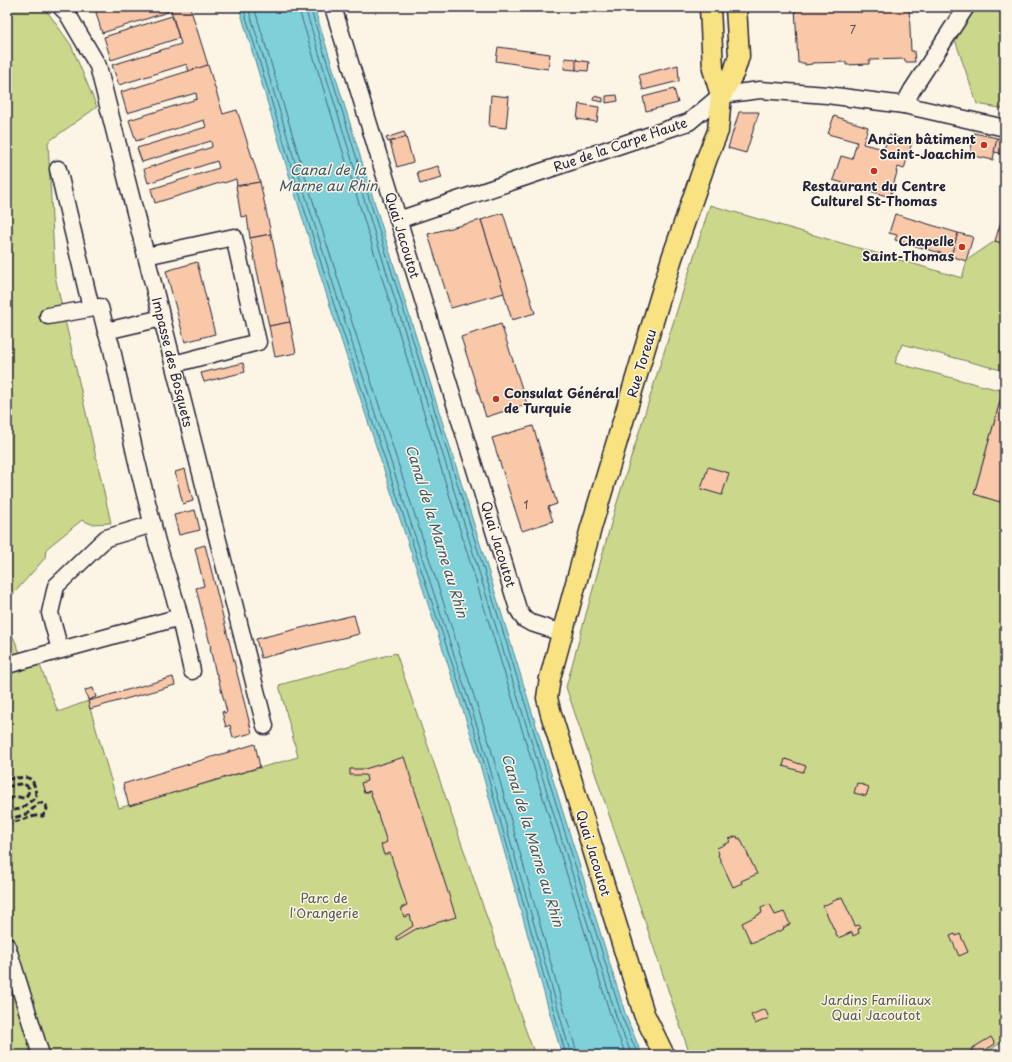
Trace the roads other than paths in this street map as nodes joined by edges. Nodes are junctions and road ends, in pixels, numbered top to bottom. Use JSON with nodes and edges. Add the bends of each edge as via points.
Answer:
{"nodes":[{"id":1,"x":61,"y":7,"type":"edge"},
{"id":2,"x":333,"y":7,"type":"edge"},
{"id":3,"x":710,"y":7,"type":"edge"},
{"id":4,"x":736,"y":7,"type":"edge"},
{"id":5,"x":966,"y":7,"type":"edge"},
{"id":6,"x":721,"y":95,"type":"junction"},
{"id":7,"x":904,"y":105,"type":"junction"},
{"id":8,"x":1005,"y":128,"type":"edge"},
{"id":9,"x":58,"y":169,"type":"dead end"},
{"id":10,"x":398,"y":220,"type":"junction"},
{"id":11,"x":146,"y":256,"type":"junction"},
{"id":12,"x":91,"y":308,"type":"junction"},
{"id":13,"x":48,"y":316,"type":"dead end"},
{"id":14,"x":162,"y":318,"type":"junction"},
{"id":15,"x":106,"y":331,"type":"junction"},
{"id":16,"x":174,"y":364,"type":"junction"},
{"id":17,"x":153,"y":524,"type":"junction"},
{"id":18,"x":180,"y":617,"type":"junction"},
{"id":19,"x":562,"y":633,"type":"junction"},
{"id":20,"x":60,"y":650,"type":"junction"},
{"id":21,"x":7,"y":665,"type":"edge"},
{"id":22,"x":192,"y":671,"type":"dead end"},
{"id":23,"x":265,"y":726,"type":"dead end"},
{"id":24,"x":7,"y":946,"type":"edge"},
{"id":25,"x":41,"y":1055,"type":"edge"},
{"id":26,"x":664,"y":1055,"type":"edge"}],
"edges":[{"from":1,"to":11,"type":"street","name":"Impasse des Bosquets","via":[[98,66]]},
{"from":2,"to":10,"type":"street","name":"Quai Jacoutot"},
{"from":3,"to":6,"type":"main road","via":[[713,69]]},
{"from":4,"to":6,"type":"main road","via":[[738,56],[734,72]]},
{"from":5,"to":7,"type":"street"},
{"from":6,"to":7,"type":"street","via":[[760,90]]},
{"from":6,"to":10,"type":"street","name":"Rue de la Carpe Haute","via":[[689,122]]},
{"from":6,"to":19,"type":"main road","name":"Rue Toreau","via":[[718,131],[672,258]]},
{"from":7,"to":8,"type":"street"},
{"from":9,"to":12,"type":"street"},
{"from":10,"to":19,"type":"street","name":"Quai Jacoutot","via":[[518,608],[524,619]]},
{"from":11,"to":14,"type":"street","name":"Impasse des Bosquets"},
{"from":11,"to":16,"type":"street","via":[[234,237],[258,342]]},
{"from":12,"to":13,"type":"street"},
{"from":12,"to":15,"type":"street","via":[[100,307]]},
{"from":14,"to":15,"type":"street"},
{"from":14,"to":16,"type":"street","name":"Impasse des Bosquets"},
{"from":15,"to":17,"type":"street"},
{"from":16,"to":23,"type":"street","name":"Impasse des Bosquets"},
{"from":17,"to":18,"type":"street"},
{"from":17,"to":20,"type":"street","via":[[106,538],[56,586],[50,613]]},
{"from":18,"to":20,"type":"street"},
{"from":18,"to":22,"type":"street"},
{"from":19,"to":26,"type":"main road","name":"Quai Jacoutot","via":[[547,698],[644,1014]]},
{"from":20,"to":21,"type":"street"},
{"from":24,"to":25,"type":"street"}]}
